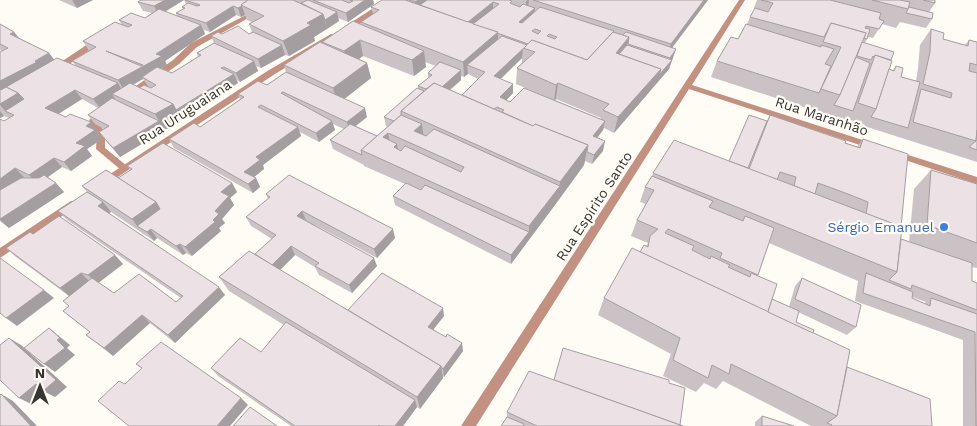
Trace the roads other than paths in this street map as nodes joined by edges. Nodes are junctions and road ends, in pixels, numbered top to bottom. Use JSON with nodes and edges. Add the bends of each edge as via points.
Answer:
{"nodes":[{"id":1,"x":390,"y":0,"type":"edge"},
{"id":2,"x":742,"y":0,"type":"edge"},
{"id":3,"x":254,"y":7,"type":"edge"},
{"id":4,"x":105,"y":37,"type":"edge"},
{"id":5,"x":49,"y":73,"type":"edge"},
{"id":6,"x":688,"y":86,"type":"junction"},
{"id":7,"x":123,"y":99,"type":"edge"},
{"id":8,"x":108,"y":110,"type":"edge"},
{"id":9,"x":124,"y":168,"type":"junction"},
{"id":10,"x":977,"y":181,"type":"edge"},
{"id":11,"x":93,"y":190,"type":"edge"},
{"id":12,"x":77,"y":200,"type":"edge"},
{"id":13,"x":0,"y":254,"type":"edge"},
{"id":14,"x":468,"y":426,"type":"edge"}],
"edges":[{"from":1,"to":9,"type":"street","name":"Rua Uruguaiana"},
{"from":2,"to":6,"type":"street","name":"Rua Espírito Santo"},
{"from":3,"to":7,"type":"street","via":[[263,10],[253,12],[194,45],[176,62]]},
{"from":4,"to":5,"type":"street"},
{"from":6,"to":10,"type":"street","name":"Rua Maranhão"},
{"from":6,"to":14,"type":"street","name":"Rua Espírito Santo"},
{"from":8,"to":9,"type":"street","via":[[93,120],[102,137],[101,149]]},
{"from":9,"to":11,"type":"street","name":"Rua Uruguaiana"},
{"from":12,"to":13,"type":"street"}]}
